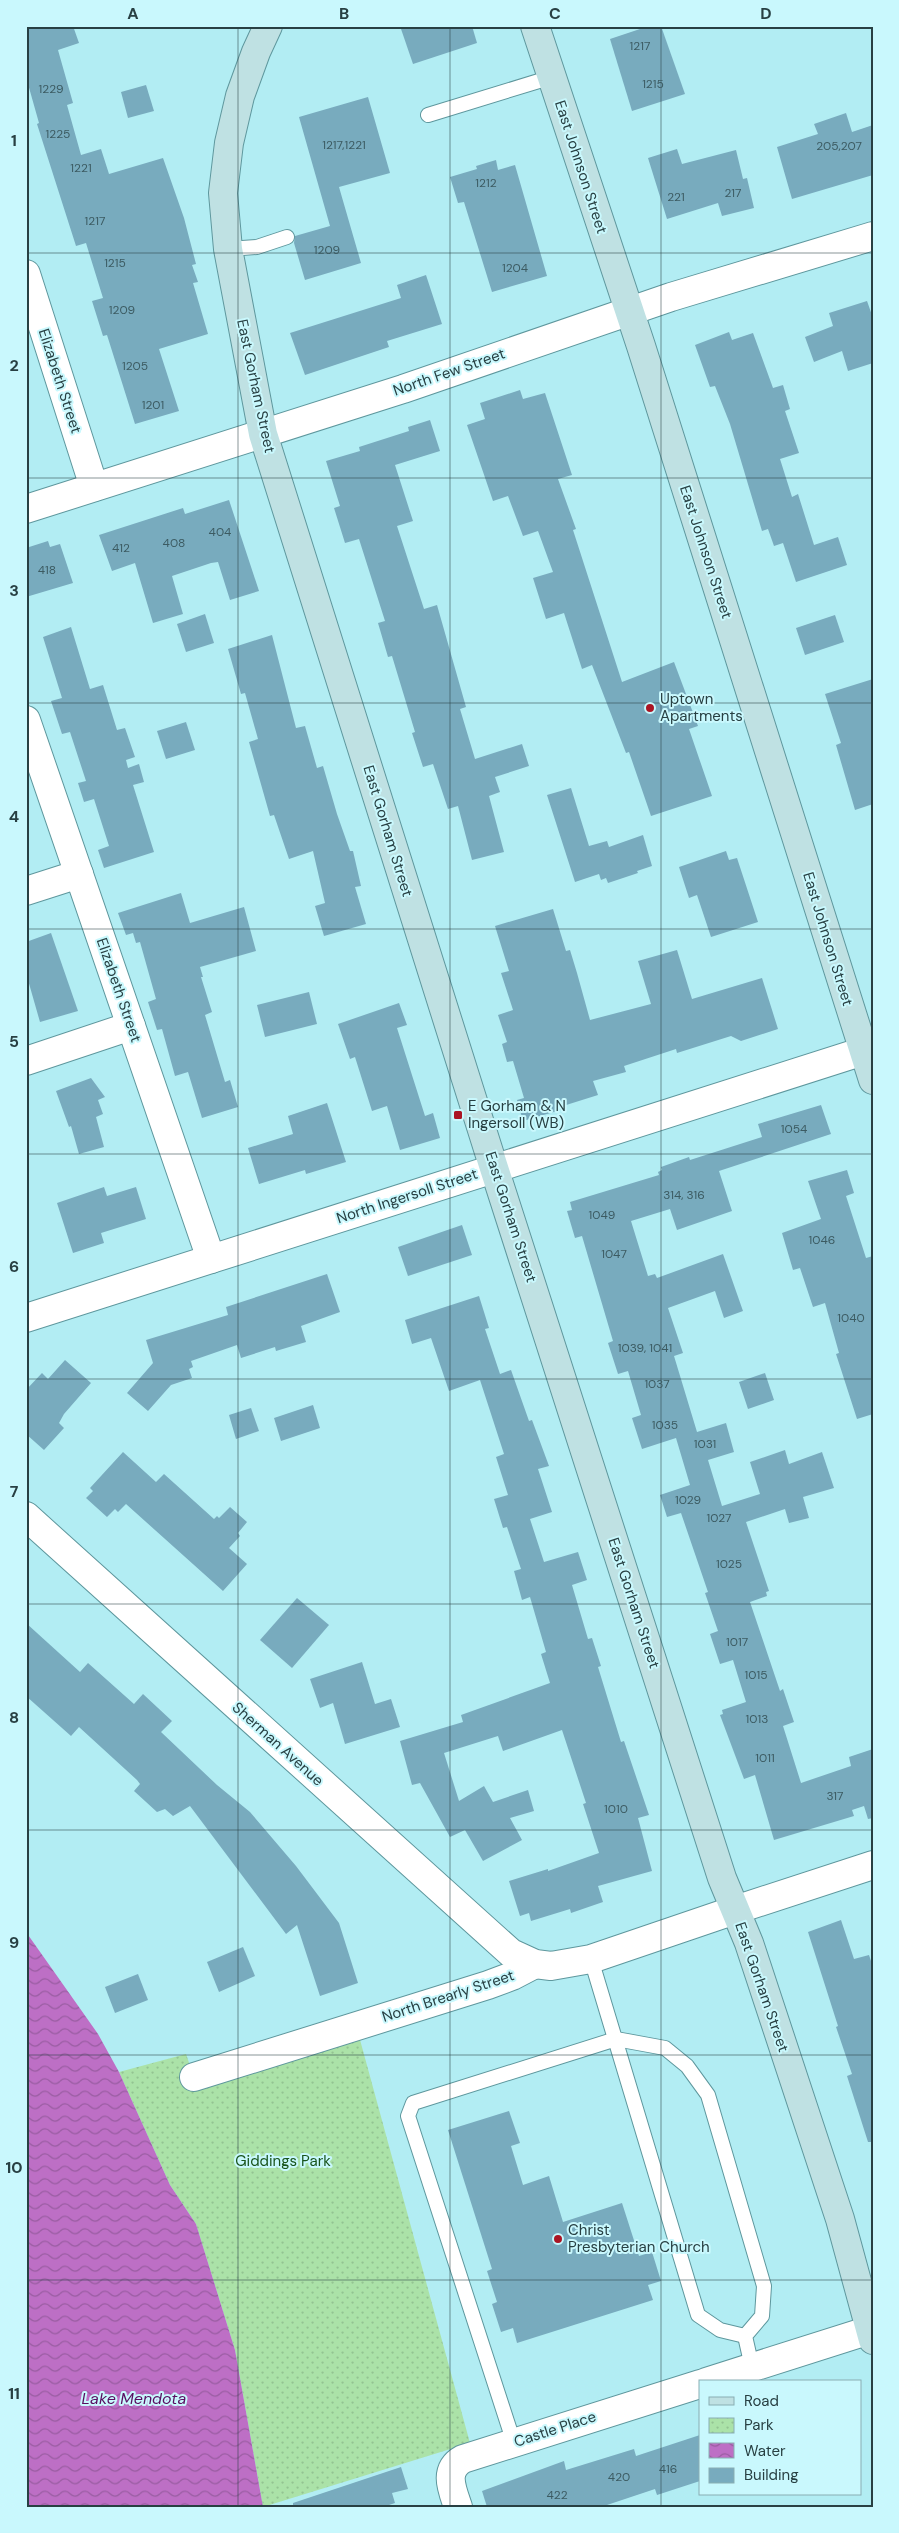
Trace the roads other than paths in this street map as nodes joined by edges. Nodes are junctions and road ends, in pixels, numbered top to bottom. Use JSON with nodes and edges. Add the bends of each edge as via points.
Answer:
{"nodes":[{"id":1,"x":268,"y":26,"type":"edge"},
{"id":2,"x":535,"y":26,"type":"edge"},
{"id":3,"x":552,"y":76,"type":"junction"},
{"id":4,"x":428,"y":116,"type":"dead end"},
{"id":5,"x":873,"y":236,"type":"edge"},
{"id":6,"x":288,"y":237,"type":"dead end"},
{"id":7,"x":228,"y":249,"type":"junction"},
{"id":8,"x":26,"y":274,"type":"edge"},
{"id":9,"x":629,"y":311,"type":"junction"},
{"id":10,"x":263,"y":434,"type":"junction"},
{"id":11,"x":94,"y":487,"type":"junction"},
{"id":12,"x":26,"y":508,"type":"edge"},
{"id":13,"x":26,"y":720,"type":"edge"},
{"id":14,"x":79,"y":874,"type":"junction"},
{"id":15,"x":26,"y":891,"type":"edge"},
{"id":16,"x":131,"y":1026,"type":"junction"},
{"id":17,"x":868,"y":1049,"type":"edge"},
{"id":18,"x":26,"y":1061,"type":"edge"},
{"id":19,"x":873,"y":1080,"type":"edge"},
{"id":20,"x":494,"y":1168,"type":"junction"},
{"id":21,"x":210,"y":1259,"type":"junction"},
{"id":22,"x":26,"y":1318,"type":"edge"},
{"id":23,"x":26,"y":1516,"type":"edge"},
{"id":24,"x":873,"y":1865,"type":"edge"},
{"id":25,"x":735,"y":1910,"type":"junction"},
{"id":26,"x":591,"y":1958,"type":"junction"},
{"id":27,"x":535,"y":1964,"type":"junction"},
{"id":28,"x":616,"y":2039,"type":"junction"},
{"id":29,"x":194,"y":2077,"type":"dead end"},
{"id":30,"x":866,"y":2283,"type":"edge"},
{"id":31,"x":871,"y":2335,"type":"edge"},
{"id":32,"x":745,"y":2336,"type":"junction"},
{"id":33,"x":752,"y":2367,"type":"junction"},
{"id":34,"x":712,"y":2380,"type":"edge"},
{"id":35,"x":699,"y":2384,"type":"edge"},
{"id":36,"x":514,"y":2443,"type":"junction"},
{"id":37,"x":458,"y":2507,"type":"edge"}],
"edges":[{"from":1,"to":7,"type":"main road","name":"East Gorham Street","via":[[240,96],[229,142],[223,193]]},
{"from":2,"to":3,"type":"main road","name":"East Johnson Street"},
{"from":3,"to":4,"type":"lane"},
{"from":3,"to":9,"type":"main road","name":"East Johnson Street"},
{"from":5,"to":9,"type":"street","name":"North Few Street"},
{"from":6,"to":7,"type":"lane","via":[[257,247]]},
{"from":7,"to":10,"type":"main road","name":"East Gorham Street"},
{"from":8,"to":11,"type":"street","name":"Elizabeth Street"},
{"from":9,"to":10,"type":"street","name":"North Few Street"},
{"from":9,"to":17,"type":"main road","name":"East Johnson Street"},
{"from":10,"to":11,"type":"street","name":"North Few Street"},
{"from":10,"to":20,"type":"main road","name":"East Gorham Street"},
{"from":11,"to":12,"type":"street","name":"North Few Street"},
{"from":13,"to":14,"type":"street","name":"Elizabeth Street"},
{"from":14,"to":15,"type":"street"},
{"from":14,"to":16,"type":"street","name":"Elizabeth Street"},
{"from":16,"to":18,"type":"street"},
{"from":16,"to":21,"type":"street","name":"Elizabeth Street"},
{"from":17,"to":19,"type":"main road","name":"East Johnson Street"},
{"from":17,"to":20,"type":"street","name":"North Ingersoll Street"},
{"from":20,"to":21,"type":"street","name":"North Ingersoll Street"},
{"from":20,"to":25,"type":"main road","name":"East Gorham Street","via":[[719,1869]]},
{"from":21,"to":22,"type":"street","name":"North Ingersoll Street"},
{"from":23,"to":27,"type":"street","name":"Sherman Avenue","via":[[504,1948]]},
{"from":24,"to":25,"type":"street","name":"North Brearly Street"},
{"from":25,"to":26,"type":"street","name":"North Brearly Street"},
{"from":25,"to":30,"type":"main road","name":"East Gorham Street","via":[[749,1943],[840,2218]]},
{"from":26,"to":27,"type":"street","name":"North Brearly Street","via":[[551,1966]]},
{"from":26,"to":28,"type":"lane"},
{"from":27,"to":29,"type":"street","name":"North Brearly Street","via":[[488,1985]]},
{"from":28,"to":32,"type":"lane","via":[[698,2315],[720,2330]]},
{"from":28,"to":32,"type":"lane","via":[[665,2048],[687,2066],[708,2095],[764,2286],[762,2316]]},
{"from":28,"to":36,"type":"lane","via":[[413,2103],[408,2116]]},
{"from":30,"to":31,"type":"main road","name":"East Gorham Street"},
{"from":31,"to":33,"type":"street"},
{"from":32,"to":33,"type":"lane"},
{"from":33,"to":34,"type":"street"},
{"from":35,"to":36,"type":"street","name":"Castle Place"},
{"from":36,"to":37,"type":"street","name":"Castle Place","via":[[457,2462],[450,2475]]}]}
